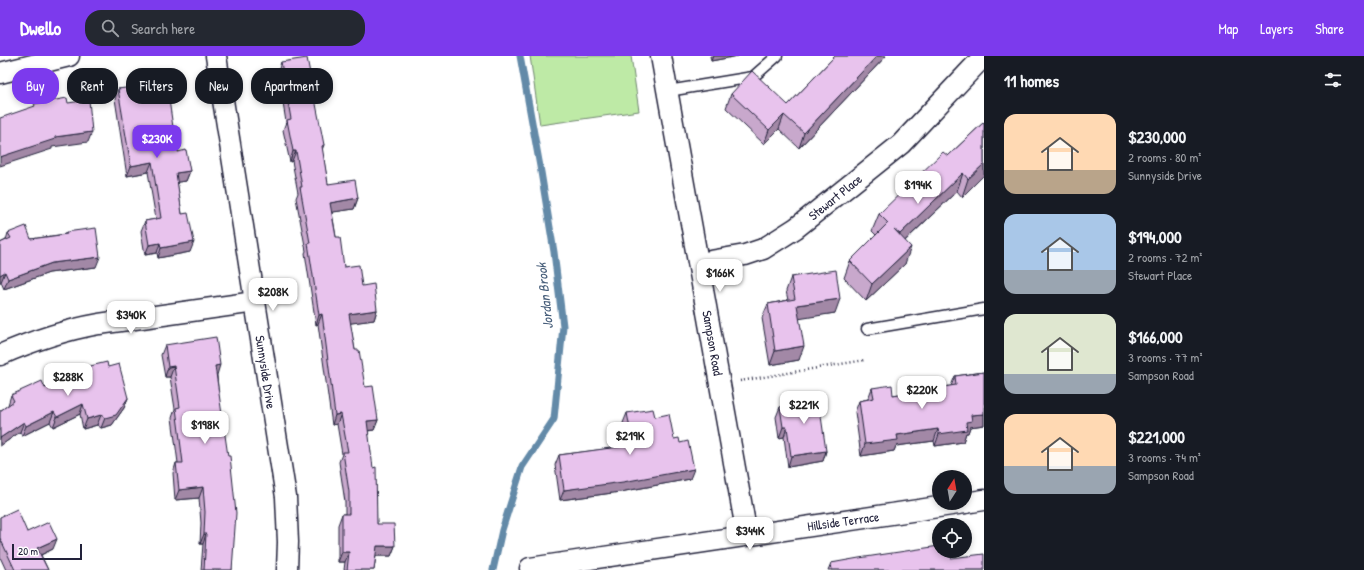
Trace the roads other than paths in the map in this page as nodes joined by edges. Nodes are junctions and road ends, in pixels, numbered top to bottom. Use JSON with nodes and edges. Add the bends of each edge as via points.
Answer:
{"nodes":[{"id":1,"x":70,"y":56,"type":"edge"},
{"id":2,"x":216,"y":56,"type":"edge"},
{"id":3,"x":661,"y":56,"type":"edge"},
{"id":4,"x":777,"y":56,"type":"edge"},
{"id":5,"x":982,"y":58,"type":"edge"},
{"id":6,"x":0,"y":73,"type":"edge"},
{"id":7,"x":668,"y":91,"type":"junction"},
{"id":8,"x":699,"y":263,"type":"junction"},
{"id":9,"x":255,"y":302,"type":"junction"},
{"id":10,"x":984,"y":309,"type":"edge"},
{"id":11,"x":867,"y":328,"type":"dead end"},
{"id":12,"x":0,"y":355,"type":"edge"},
{"id":13,"x":984,"y":500,"type":"edge"},
{"id":14,"x":972,"y":502,"type":"edge"},
{"id":15,"x":932,"y":508,"type":"edge"},
{"id":16,"x":747,"y":536,"type":"junction"},
{"id":17,"x":608,"y":563,"type":"edge"},
{"id":18,"x":530,"y":568,"type":"dead end"},
{"id":19,"x":287,"y":570,"type":"edge"}],
"edges":[{"from":1,"to":6,"type":"street"},
{"from":2,"to":9,"type":"street","name":"Sunnyside Drive"},
{"from":3,"to":7,"type":"street","name":"Sampson Road"},
{"from":4,"to":7,"type":"lane","via":[[754,77]]},
{"from":5,"to":8,"type":"street","name":"Stewart Place","via":[[901,144],[796,228],[763,249],[745,255]]},
{"from":7,"to":8,"type":"street","name":"Sampson Road"},
{"from":8,"to":16,"type":"street","name":"Sampson Road"},
{"from":9,"to":12,"type":"street","via":[[86,326],[39,339]]},
{"from":9,"to":19,"type":"street","name":"Sunnyside Drive","via":[[286,497]]},
{"from":10,"to":11,"type":"lane"},
{"from":13,"to":14,"type":"street","name":"Hillside Terrace"},
{"from":15,"to":16,"type":"street","name":"Hillside Terrace"},
{"from":16,"to":17,"type":"street","name":"Hillside Terrace"},
{"from":17,"to":18,"type":"street","name":"Hillside Terrace"}]}
